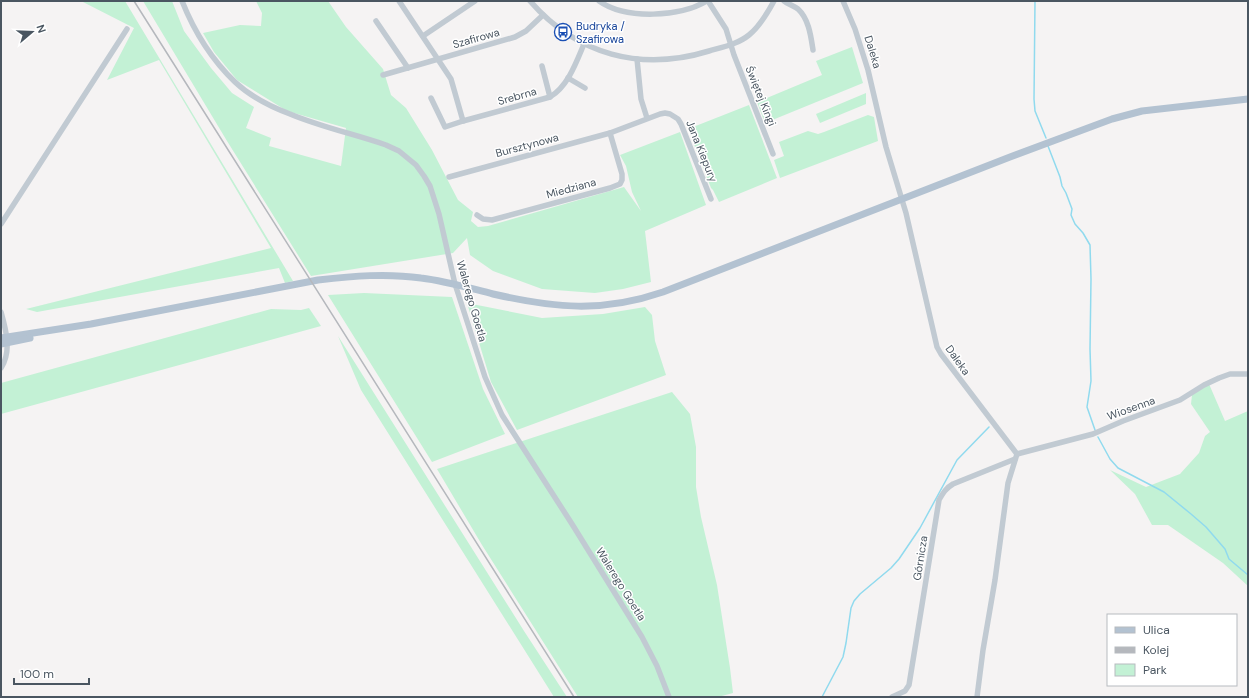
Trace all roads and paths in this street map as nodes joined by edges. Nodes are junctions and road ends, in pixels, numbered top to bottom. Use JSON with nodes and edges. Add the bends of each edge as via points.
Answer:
{"nodes":[{"id":1,"x":182,"y":1,"type":"edge"},
{"id":2,"x":399,"y":1,"type":"edge"},
{"id":3,"x":475,"y":1,"type":"edge"},
{"id":4,"x":530,"y":1,"type":"edge"},
{"id":5,"x":599,"y":1,"type":"edge"},
{"id":6,"x":707,"y":1,"type":"edge"},
{"id":7,"x":774,"y":1,"type":"edge"},
{"id":8,"x":784,"y":1,"type":"edge"},
{"id":9,"x":843,"y":1,"type":"edge"},
{"id":10,"x":543,"y":15,"type":"junction"},
{"id":11,"x":376,"y":20,"type":"dead end"},
{"id":12,"x":127,"y":29,"type":"dead end"},
{"id":13,"x":423,"y":36,"type":"junction"},
{"id":14,"x":584,"y":44,"type":"junction"},
{"id":15,"x":731,"y":44,"type":"junction"},
{"id":16,"x":813,"y":50,"type":"dead end"},
{"id":17,"x":438,"y":59,"type":"junction"},
{"id":18,"x":637,"y":59,"type":"junction"},
{"id":19,"x":542,"y":66,"type":"dead end"},
{"id":20,"x":408,"y":68,"type":"junction"},
{"id":21,"x":383,"y":75,"type":"dead end"},
{"id":22,"x":568,"y":78,"type":"junction"},
{"id":23,"x":585,"y":88,"type":"dead end"},
{"id":24,"x":550,"y":96,"type":"junction"},
{"id":25,"x":431,"y":98,"type":"dead end"},
{"id":26,"x":1248,"y":100,"type":"edge"},
{"id":27,"x":647,"y":118,"type":"junction"},
{"id":28,"x":464,"y":122,"type":"junction"},
{"id":29,"x":610,"y":133,"type":"junction"},
{"id":30,"x":773,"y":154,"type":"dead end"},
{"id":31,"x":449,"y":177,"type":"dead end"},
{"id":32,"x":901,"y":199,"type":"junction"},
{"id":33,"x":711,"y":200,"type":"dead end"},
{"id":34,"x":477,"y":215,"type":"dead end"},
{"id":35,"x":1,"y":224,"type":"edge"},
{"id":36,"x":455,"y":284,"type":"junction"},
{"id":37,"x":1,"y":312,"type":"edge"},
{"id":38,"x":4,"y":340,"type":"edge"},
{"id":39,"x":1,"y":368,"type":"edge"},
{"id":40,"x":1248,"y":374,"type":"edge"},
{"id":41,"x":1016,"y":457,"type":"junction"},
{"id":42,"x":669,"y":697,"type":"edge"},
{"id":43,"x":892,"y":697,"type":"edge"},
{"id":44,"x":977,"y":697,"type":"edge"}],
"edges":[{"from":1,"to":36,"type":"street","name":"Walerego Goetla","via":[[202,42],[236,83],[247,91],[290,115],[386,145],[399,151],[416,165],[434,198]]},
{"from":2,"to":13,"type":"street"},
{"from":3,"to":13,"type":"street"},
{"from":4,"to":10,"type":"street"},
{"from":5,"to":6,"type":"street","via":[[622,11],[653,15],[700,5]]},
{"from":6,"to":15,"type":"street","name":"Świętej Kingi","via":[[724,26]]},
{"from":7,"to":15,"type":"street","via":[[758,27],[746,37]]},
{"from":8,"to":16,"type":"street","via":[[802,14]]},
{"from":9,"to":32,"type":"street","name":"Daleka","via":[[868,70]]},
{"from":10,"to":14,"type":"street","via":[[563,32]]},
{"from":10,"to":17,"type":"street","name":"Szafirowa","via":[[526,31],[515,37]]},
{"from":11,"to":20,"type":"street"},
{"from":12,"to":35,"type":"street"},
{"from":13,"to":17,"type":"street"},
{"from":14,"to":18,"type":"street","via":[[606,53]]},
{"from":14,"to":22,"type":"street","name":"Srebrna"},
{"from":15,"to":18,"type":"street","via":[[683,58]]},
{"from":15,"to":30,"type":"street","name":"Świętej Kingi"},
{"from":17,"to":20,"type":"street","name":"Szafirowa"},
{"from":17,"to":28,"type":"street","via":[[450,76]]},
{"from":18,"to":27,"type":"street","via":[[641,99]]},
{"from":19,"to":24,"type":"street"},
{"from":20,"to":21,"type":"street","name":"Szafirowa"},
{"from":22,"to":23,"type":"street"},
{"from":22,"to":24,"type":"street","name":"Srebrna","via":[[562,88]]},
{"from":24,"to":28,"type":"street","name":"Srebrna"},
{"from":25,"to":28,"type":"street","name":"Srebrna","via":[[445,127]]},
{"from":26,"to":32,"type":"main road","via":[[1142,111],[1112,119]]},
{"from":27,"to":29,"type":"street","name":"Jana Kiepury"},
{"from":27,"to":33,"type":"street","name":"Jana Kiepury","via":[[665,113],[678,119]]},
{"from":29,"to":31,"type":"street","name":"Bursztynowa"},
{"from":29,"to":34,"type":"street","name":"Miedziana","via":[[622,174],[620,184],[492,220]]},
{"from":32,"to":36,"type":"main road","via":[[650,297],[619,304],[562,306]]},
{"from":32,"to":41,"type":"street","name":"Daleka","via":[[937,347]]},
{"from":36,"to":38,"type":"main road","via":[[386,275],[345,277],[91,324],[51,334]]},
{"from":36,"to":42,"type":"street","name":"Walerego Goetla","via":[[484,377],[502,415],[642,637]]},
{"from":37,"to":38,"type":"street"},
{"from":38,"to":39,"type":"street","via":[[6,357]]},
{"from":40,"to":41,"type":"street","name":"Wiosenna","via":[[1230,374],[1218,378],[1180,400],[1093,434]]},
{"from":41,"to":43,"type":"street","name":"Górnicza","via":[[957,482],[947,488],[941,496],[909,685],[905,691]]},
{"from":41,"to":44,"type":"street","via":[[1008,484]]}]}
